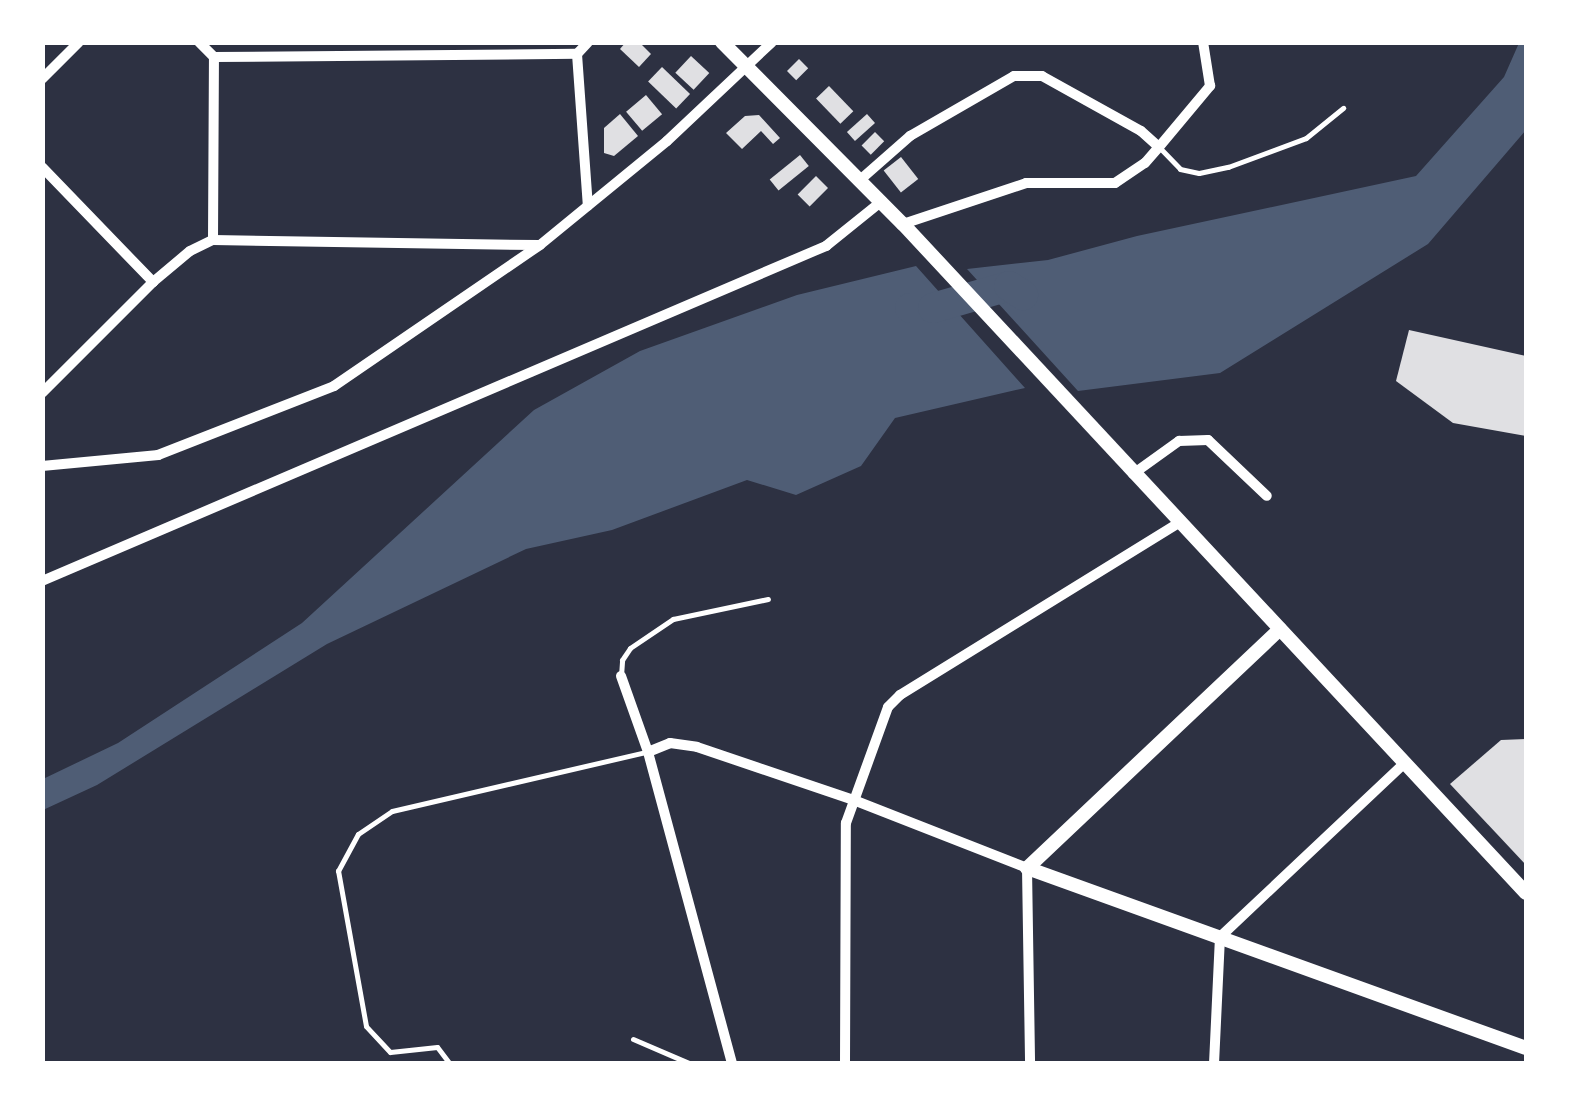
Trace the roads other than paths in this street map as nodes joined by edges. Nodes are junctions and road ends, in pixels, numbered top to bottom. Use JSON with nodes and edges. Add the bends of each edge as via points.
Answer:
{"nodes":[{"id":1,"x":79,"y":42,"type":"edge"},
{"id":2,"x":199,"y":42,"type":"edge"},
{"id":3,"x":588,"y":42,"type":"edge"},
{"id":4,"x":722,"y":42,"type":"edge"},
{"id":5,"x":772,"y":42,"type":"edge"},
{"id":6,"x":1205,"y":44,"type":"edge"},
{"id":7,"x":577,"y":54,"type":"junction"},
{"id":8,"x":214,"y":57,"type":"junction"},
{"id":9,"x":747,"y":67,"type":"junction"},
{"id":10,"x":42,"y":80,"type":"edge"},
{"id":11,"x":1343,"y":108,"type":"dead end"},
{"id":12,"x":1159,"y":147,"type":"junction"},
{"id":13,"x":42,"y":167,"type":"edge"},
{"id":14,"x":860,"y":180,"type":"junction"},
{"id":15,"x":882,"y":201,"type":"junction"},
{"id":16,"x":588,"y":206,"type":"junction"},
{"id":17,"x":903,"y":224,"type":"junction"},
{"id":18,"x":213,"y":240,"type":"junction"},
{"id":19,"x":540,"y":245,"type":"junction"},
{"id":20,"x":153,"y":282,"type":"junction"},
{"id":21,"x":42,"y":393,"type":"edge"},
{"id":22,"x":42,"y":466,"type":"edge"},
{"id":23,"x":1133,"y":474,"type":"junction"},
{"id":24,"x":1267,"y":496,"type":"dead end"},
{"id":25,"x":1179,"y":523,"type":"junction"},
{"id":26,"x":42,"y":581,"type":"edge"},
{"id":27,"x":768,"y":600,"type":"dead end"},
{"id":28,"x":1280,"y":628,"type":"junction"},
{"id":29,"x":622,"y":676,"type":"joint"},
{"id":30,"x":648,"y":752,"type":"junction"},
{"id":31,"x":1406,"y":762,"type":"junction"},
{"id":32,"x":851,"y":798,"type":"junction"},
{"id":33,"x":1027,"y":868,"type":"junction"},
{"id":34,"x":1526,"y":893,"type":"edge"},
{"id":35,"x":1220,"y":937,"type":"junction"},
{"id":36,"x":632,"y":1039,"type":"dead end"},
{"id":37,"x":1526,"y":1048,"type":"edge"},
{"id":38,"x":450,"y":1064,"type":"edge"},
{"id":39,"x":691,"y":1064,"type":"edge"},
{"id":40,"x":732,"y":1064,"type":"edge"},
{"id":41,"x":845,"y":1064,"type":"edge"},
{"id":42,"x":1030,"y":1064,"type":"edge"},
{"id":43,"x":1214,"y":1064,"type":"edge"}],
"edges":[{"from":1,"to":10,"type":"street"},
{"from":2,"to":8,"type":"street"},
{"from":3,"to":7,"type":"street"},
{"from":4,"to":9,"type":"main road"},
{"from":5,"to":9,"type":"street"},
{"from":6,"to":12,"type":"street","via":[[1210,86]]},
{"from":7,"to":8,"type":"street"},
{"from":7,"to":16,"type":"street"},
{"from":8,"to":18,"type":"street"},
{"from":9,"to":14,"type":"main road"},
{"from":9,"to":16,"type":"street"},
{"from":11,"to":12,"type":"lane","via":[[1306,138],[1228,167],[1180,169]]},
{"from":12,"to":14,"type":"street","via":[[1042,76],[1014,76],[910,136]]},
{"from":12,"to":17,"type":"street","via":[[1116,182],[1026,183]]},
{"from":13,"to":20,"type":"street"},
{"from":14,"to":15,"type":"main road"},
{"from":15,"to":17,"type":"main road"},
{"from":15,"to":26,"type":"street","via":[[826,246]]},
{"from":16,"to":19,"type":"street"},
{"from":17,"to":23,"type":"main road"},
{"from":18,"to":19,"type":"street"},
{"from":18,"to":20,"type":"street"},
{"from":19,"to":22,"type":"street","via":[[334,386],[158,455]]},
{"from":20,"to":21,"type":"street"},
{"from":23,"to":24,"type":"street","via":[[1180,441],[1208,440]]},
{"from":23,"to":25,"type":"main road"},
{"from":25,"to":28,"type":"main road"},
{"from":25,"to":32,"type":"street","via":[[900,694],[888,706]]},
{"from":27,"to":29,"type":"lane","via":[[673,619],[630,648]]},
{"from":28,"to":31,"type":"main road"},
{"from":28,"to":33,"type":"main road"},
{"from":29,"to":30,"type":"street"},
{"from":30,"to":32,"type":"street","via":[[670,743],[696,746]]},
{"from":30,"to":38,"type":"lane","via":[[392,811],[358,834],[338,871],[366,1026],[390,1052],[437,1047]]},
{"from":30,"to":40,"type":"street"},
{"from":31,"to":34,"type":"main road"},
{"from":31,"to":35,"type":"street"},
{"from":32,"to":33,"type":"street"},
{"from":32,"to":41,"type":"street"},
{"from":33,"to":35,"type":"main road"},
{"from":33,"to":42,"type":"street"},
{"from":35,"to":37,"type":"main road"},
{"from":35,"to":43,"type":"street"},
{"from":36,"to":39,"type":"lane"}]}
